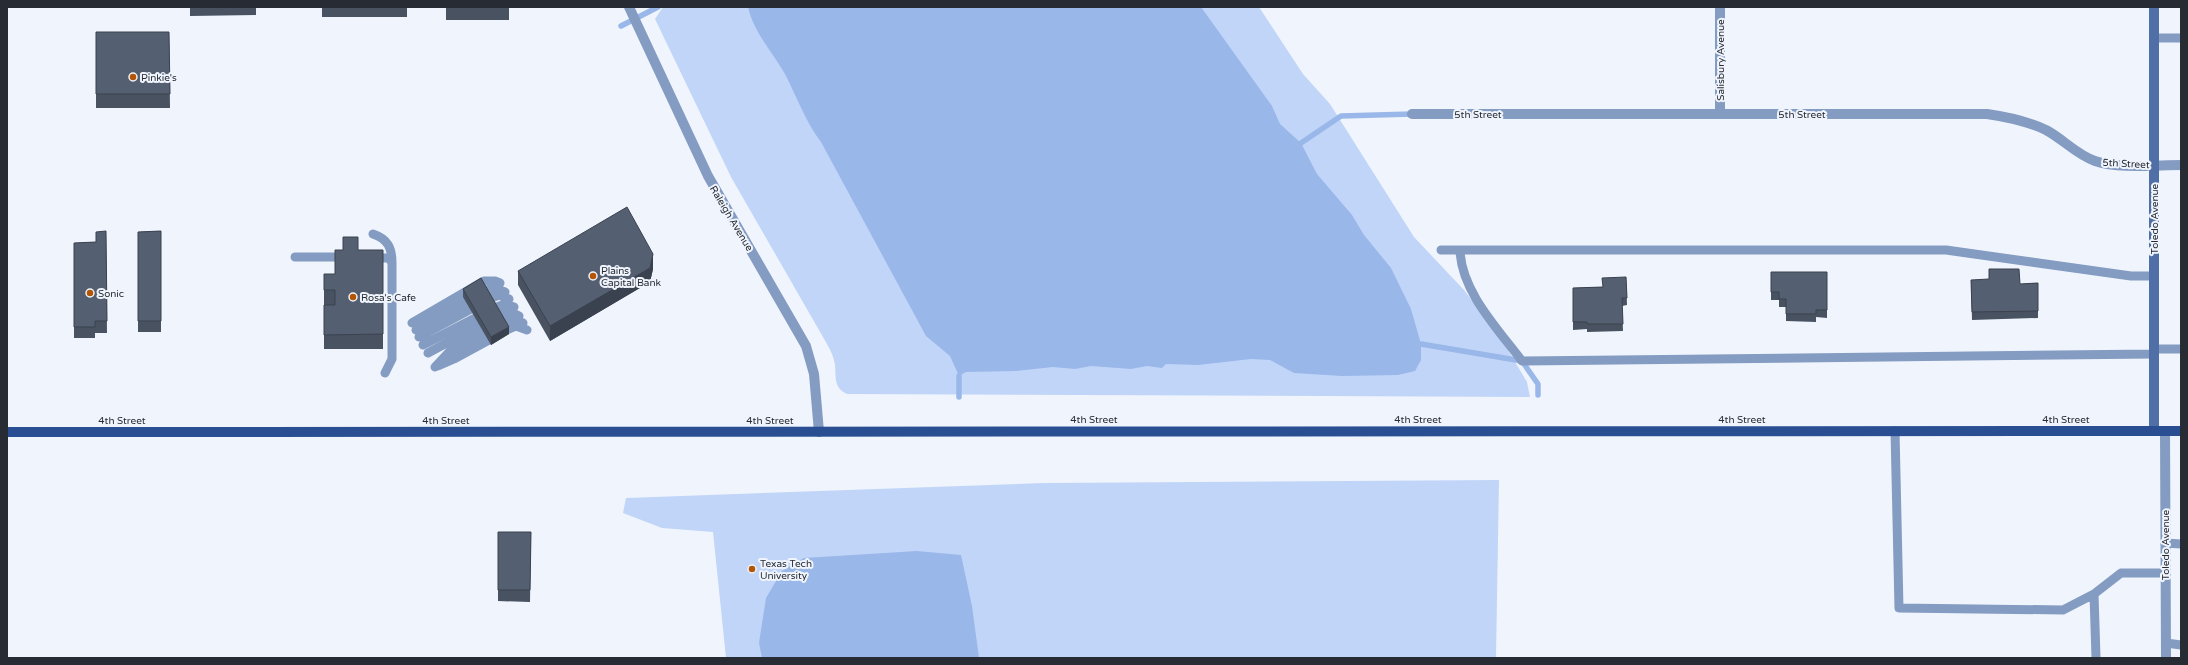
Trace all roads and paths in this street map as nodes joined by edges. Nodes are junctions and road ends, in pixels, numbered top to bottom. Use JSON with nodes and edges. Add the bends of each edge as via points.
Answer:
{"nodes":[{"id":1,"x":629,"y":7,"type":"edge"},
{"id":2,"x":1720,"y":7,"type":"edge"},
{"id":3,"x":2154,"y":7,"type":"edge"},
{"id":4,"x":2154,"y":38,"type":"junction"},
{"id":5,"x":2181,"y":38,"type":"edge"},
{"id":6,"x":1412,"y":114,"type":"dead end"},
{"id":7,"x":1720,"y":114,"type":"junction"},
{"id":8,"x":2153,"y":165,"type":"junction"},
{"id":9,"x":2181,"y":165,"type":"edge"},
{"id":10,"x":373,"y":234,"type":"dead end"},
{"id":11,"x":1441,"y":250,"type":"dead end"},
{"id":12,"x":1460,"y":250,"type":"junction"},
{"id":13,"x":295,"y":257,"type":"dead end"},
{"id":14,"x":343,"y":257,"type":"edge"},
{"id":15,"x":366,"y":257,"type":"edge"},
{"id":16,"x":392,"y":263,"type":"junction"},
{"id":17,"x":2154,"y":276,"type":"junction"},
{"id":18,"x":487,"y":295,"type":"edge"},
{"id":19,"x":507,"y":295,"type":"junction"},
{"id":20,"x":500,"y":319,"type":"junction"},
{"id":21,"x":477,"y":321,"type":"junction"},
{"id":22,"x":419,"y":338,"type":"junction"},
{"id":23,"x":2181,"y":349,"type":"edge"},
{"id":24,"x":2154,"y":352,"type":"junction"},
{"id":25,"x":435,"y":367,"type":"dead end"},
{"id":26,"x":385,"y":373,"type":"dead end"},
{"id":27,"x":1895,"y":431,"type":"junction"},
{"id":28,"x":2154,"y":431,"type":"junction"},
{"id":29,"x":2165,"y":431,"type":"junction"},
{"id":30,"x":2181,"y":431,"type":"edge"},
{"id":31,"x":7,"y":432,"type":"edge"},
{"id":32,"x":819,"y":432,"type":"junction"},
{"id":33,"x":2165,"y":543,"type":"junction"},
{"id":34,"x":2181,"y":544,"type":"edge"},
{"id":35,"x":2165,"y":572,"type":"junction"},
{"id":36,"x":2094,"y":594,"type":"junction"},
{"id":37,"x":2166,"y":643,"type":"junction"},
{"id":38,"x":2181,"y":645,"type":"edge"},
{"id":39,"x":2096,"y":658,"type":"edge"},
{"id":40,"x":2166,"y":658,"type":"edge"}],
"edges":[{"from":1,"to":32,"type":"street","name":"Raleigh Avenue","via":[[708,176],[806,346],[814,374]]},
{"from":2,"to":7,"type":"street","name":"Salisbury Avenue"},
{"from":3,"to":4,"type":"street","name":"Toledo Avenue"},
{"from":4,"to":5,"type":"lane"},
{"from":4,"to":8,"type":"street","name":"Toledo Avenue"},
{"from":6,"to":7,"type":"street","name":"5th Street"},
{"from":7,"to":8,"type":"street","name":"5th Street","via":[[1987,114],[2013,118],[2047,131],[2095,161],[2116,165]]},
{"from":8,"to":9,"type":"street","name":"5th Street"},
{"from":8,"to":17,"type":"street","name":"Toledo Avenue"},
{"from":10,"to":16,"type":"lane","via":[[387,242],[391,248]]},
{"from":11,"to":12,"type":"lane"},
{"from":12,"to":17,"type":"lane","via":[[1946,250],[2130,276]]},
{"from":12,"to":24,"type":"lane","via":[[1464,276],[1471,291],[1522,361]]},
{"from":13,"to":14,"type":"lane"},
{"from":15,"to":16,"type":"lane","via":[[389,258]]},
{"from":16,"to":26,"type":"lane","via":[[392,358]]},
{"from":17,"to":24,"type":"street","name":"Toledo Avenue"},
{"from":18,"to":19,"type":"lane","via":[[494,288]]},
{"from":19,"to":20,"type":"lane"},
{"from":19,"to":22,"type":"lane","via":[[495,281],[484,281]]},
{"from":20,"to":20,"type":"lane","via":[[509,311],[523,323],[516,326]]},
{"from":21,"to":22,"type":"lane"},
{"from":21,"to":22,"type":"lane"},
{"from":21,"to":25,"type":"lane"},
{"from":23,"to":24,"type":"lane"},
{"from":24,"to":28,"type":"street","name":"Toledo Avenue"},
{"from":27,"to":28,"type":"main road","name":"4th Street"},
{"from":27,"to":32,"type":"main road","name":"4th Street"},
{"from":27,"to":36,"type":"lane","via":[[1899,608],[2063,610]]},
{"from":28,"to":29,"type":"main road","name":"4th Street"},
{"from":29,"to":30,"type":"main road","name":"4th Street"},
{"from":29,"to":33,"type":"street","name":"Toledo Avenue"},
{"from":31,"to":32,"type":"main road","name":"4th Street"},
{"from":33,"to":34,"type":"lane"},
{"from":33,"to":35,"type":"street","name":"Toledo Avenue"},
{"from":35,"to":36,"type":"lane","via":[[2121,573]]},
{"from":35,"to":37,"type":"street","name":"Toledo Avenue"},
{"from":36,"to":39,"type":"lane"},
{"from":37,"to":38,"type":"lane"},
{"from":37,"to":40,"type":"street","name":"Toledo Avenue"}]}
